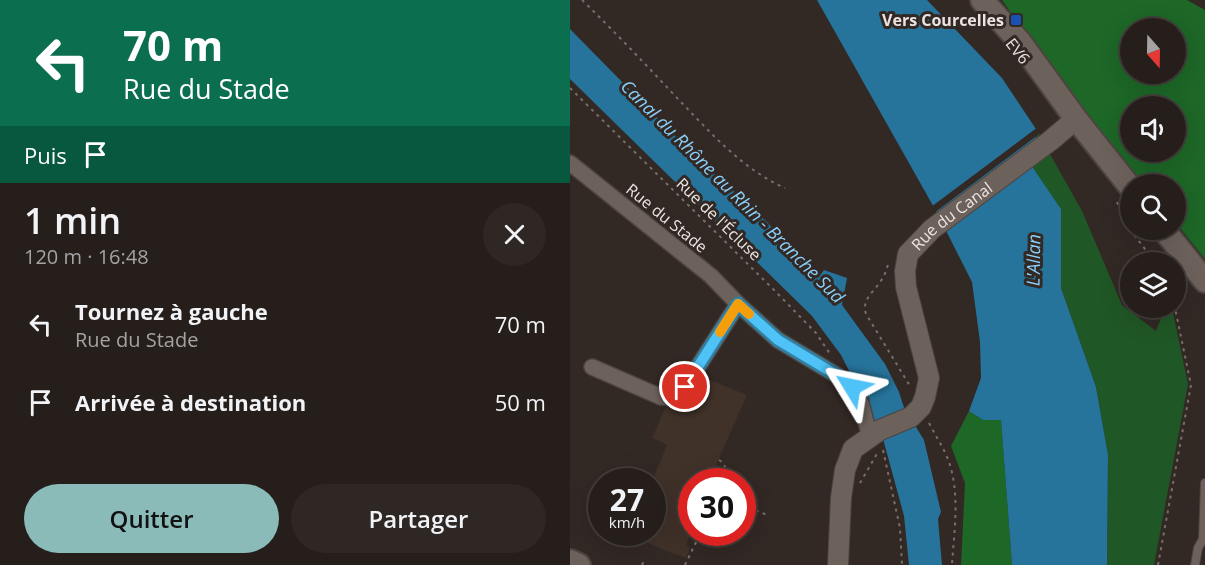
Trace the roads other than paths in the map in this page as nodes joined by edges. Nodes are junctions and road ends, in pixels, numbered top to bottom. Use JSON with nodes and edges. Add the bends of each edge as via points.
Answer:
{"nodes":[{"id":1,"x":982,"y":0,"type":"edge"},
{"id":2,"x":1076,"y":119,"type":"junction"},
{"id":3,"x":570,"y":163,"type":"edge"},
{"id":4,"x":1120,"y":187,"type":"edge"},
{"id":5,"x":1172,"y":240,"type":"edge"},
{"id":6,"x":1205,"y":281,"type":"edge"},
{"id":7,"x":738,"y":304,"type":"junction"},
{"id":8,"x":592,"y":367,"type":"dead end"},
{"id":9,"x":877,"y":436,"type":"junction"},
{"id":10,"x":1205,"y":483,"type":"edge"},
{"id":11,"x":1204,"y":539,"type":"edge"},
{"id":12,"x":570,"y":561,"type":"edge"},
{"id":13,"x":579,"y":565,"type":"edge"},
{"id":14,"x":838,"y":565,"type":"edge"},
{"id":15,"x":1195,"y":565,"type":"edge"}],
"edges":[{"from":1,"to":2,"type":"main road","via":[[1020,42]]},
{"from":2,"to":4,"type":"main road"},
{"from":2,"to":9,"type":"street","name":"Rue du Canal","via":[[932,229],[908,254],[906,287],[929,378],[921,407]]},
{"from":3,"to":7,"type":"street","name":"Rue du Stade","via":[[711,276]]},
{"from":5,"to":6,"type":"main road"},
{"from":7,"to":8,"type":"street","via":[[685,387],[673,398],[661,397]]},
{"from":7,"to":9,"type":"street","name":"Rue du Stade","via":[[778,340],[852,387]]},
{"from":9,"to":14,"type":"street","via":[[854,450],[845,470]]},
{"from":10,"to":11,"type":"lane"},
{"from":11,"to":15,"type":"lane"},
{"from":12,"to":13,"type":"main road"}]}
